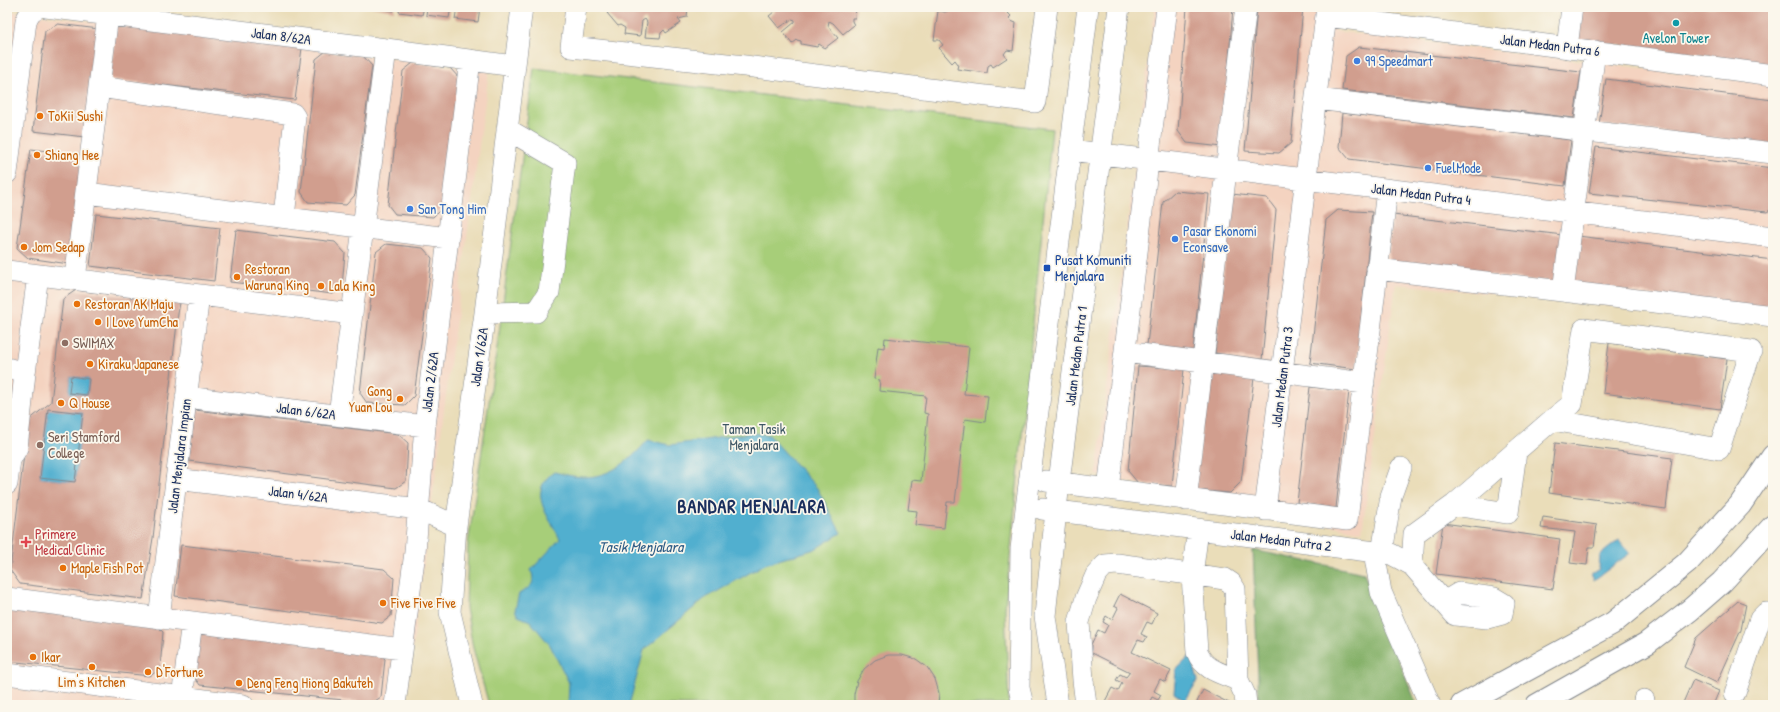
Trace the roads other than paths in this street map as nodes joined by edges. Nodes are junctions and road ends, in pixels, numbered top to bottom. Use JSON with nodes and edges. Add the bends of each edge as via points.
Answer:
{"nodes":[{"id":1,"x":39,"y":7,"type":"edge"},
{"id":2,"x":46,"y":7,"type":"edge"},
{"id":3,"x":522,"y":7,"type":"edge"},
{"id":4,"x":576,"y":7,"type":"edge"},
{"id":5,"x":1047,"y":7,"type":"edge"},
{"id":6,"x":1088,"y":7,"type":"edge"},
{"id":7,"x":1119,"y":7,"type":"edge"},
{"id":8,"x":1168,"y":7,"type":"edge"},
{"id":9,"x":1246,"y":7,"type":"edge"},
{"id":10,"x":1572,"y":7,"type":"edge"},
{"id":11,"x":1327,"y":11,"type":"edge"},
{"id":12,"x":108,"y":15,"type":"junction"},
{"id":13,"x":15,"y":46,"type":"edge"},
{"id":14,"x":386,"y":48,"type":"junction"},
{"id":15,"x":1567,"y":48,"type":"junction"},
{"id":16,"x":1595,"y":51,"type":"junction"},
{"id":17,"x":470,"y":60,"type":"junction"},
{"id":18,"x":515,"y":66,"type":"junction"},
{"id":19,"x":1773,"y":75,"type":"edge"},
{"id":20,"x":99,"y":88,"type":"junction"},
{"id":21,"x":1316,"y":99,"type":"junction"},
{"id":22,"x":507,"y":129,"type":"junction"},
{"id":23,"x":1584,"y":130,"type":"junction"},
{"id":24,"x":1070,"y":150,"type":"junction"},
{"id":25,"x":1773,"y":153,"type":"edge"},
{"id":26,"x":1102,"y":154,"type":"junction"},
{"id":27,"x":1149,"y":160,"type":"junction"},
{"id":28,"x":1226,"y":170,"type":"junction"},
{"id":29,"x":7,"y":174,"type":"edge"},
{"id":30,"x":1306,"y":179,"type":"junction"},
{"id":31,"x":1387,"y":190,"type":"junction"},
{"id":32,"x":86,"y":193,"type":"junction"},
{"id":33,"x":1574,"y":213,"type":"junction"},
{"id":34,"x":284,"y":217,"type":"junction"},
{"id":35,"x":364,"y":227,"type":"junction"},
{"id":36,"x":1773,"y":237,"type":"edge"},
{"id":37,"x":448,"y":238,"type":"junction"},
{"id":38,"x":1377,"y":269,"type":"junction"},
{"id":39,"x":7,"y":271,"type":"edge"},
{"id":40,"x":38,"y":275,"type":"junction"},
{"id":41,"x":75,"y":279,"type":"junction"},
{"id":42,"x":1564,"y":291,"type":"junction"},
{"id":43,"x":199,"y":295,"type":"junction"},
{"id":44,"x":485,"y":313,"type":"junction"},
{"id":45,"x":352,"y":314,"type":"junction"},
{"id":46,"x":1773,"y":316,"type":"edge"},
{"id":47,"x":1125,"y":352,"type":"junction"},
{"id":48,"x":1204,"y":363,"type":"junction"},
{"id":49,"x":16,"y":371,"type":"edge"},
{"id":50,"x":1282,"y":372,"type":"junction"},
{"id":51,"x":1364,"y":383,"type":"junction"},
{"id":52,"x":186,"y":396,"type":"junction"},
{"id":53,"x":339,"y":416,"type":"junction"},
{"id":54,"x":1552,"y":420,"type":"junction"},
{"id":55,"x":425,"y":426,"type":"junction"},
{"id":56,"x":1516,"y":452,"type":"junction"},
{"id":57,"x":1773,"y":456,"type":"edge"},
{"id":58,"x":9,"y":461,"type":"edge"},
{"id":59,"x":1401,"y":468,"type":"dead end"},
{"id":60,"x":176,"y":479,"type":"junction"},
{"id":61,"x":1030,"y":479,"type":"junction"},
{"id":62,"x":1059,"y":482,"type":"junction"},
{"id":63,"x":7,"y":484,"type":"edge"},
{"id":64,"x":1108,"y":489,"type":"junction"},
{"id":65,"x":1186,"y":500,"type":"junction"},
{"id":66,"x":1454,"y":505,"type":"junction"},
{"id":67,"x":1026,"y":507,"type":"junction"},
{"id":68,"x":419,"y":509,"type":"junction"},
{"id":69,"x":1056,"y":510,"type":"junction"},
{"id":70,"x":1265,"y":510,"type":"junction"},
{"id":71,"x":456,"y":526,"type":"junction"},
{"id":72,"x":1773,"y":526,"type":"edge"},
{"id":73,"x":1198,"y":530,"type":"junction"},
{"id":74,"x":1378,"y":552,"type":"junction"},
{"id":75,"x":1412,"y":565,"type":"junction"},
{"id":76,"x":1192,"y":575,"type":"junction"},
{"id":77,"x":7,"y":598,"type":"edge"},
{"id":78,"x":1444,"y":602,"type":"dead end"},
{"id":79,"x":1773,"y":613,"type":"edge"},
{"id":80,"x":159,"y":618,"type":"junction"},
{"id":81,"x":192,"y":622,"type":"junction"},
{"id":82,"x":402,"y":649,"type":"junction"},
{"id":83,"x":7,"y":674,"type":"edge"},
{"id":84,"x":1238,"y":680,"type":"junction"},
{"id":85,"x":1736,"y":693,"type":"dead end"},
{"id":86,"x":182,"y":698,"type":"junction"},
{"id":87,"x":243,"y":705,"type":"edge"},
{"id":88,"x":395,"y":705,"type":"edge"},
{"id":89,"x":472,"y":705,"type":"edge"},
{"id":90,"x":1023,"y":705,"type":"edge"},
{"id":91,"x":1058,"y":705,"type":"edge"},
{"id":92,"x":1086,"y":705,"type":"edge"},
{"id":93,"x":1246,"y":705,"type":"edge"},
{"id":94,"x":1430,"y":705,"type":"edge"},
{"id":95,"x":1462,"y":705,"type":"edge"},
{"id":96,"x":1538,"y":705,"type":"edge"}],
"edges":[{"from":1,"to":13,"type":"street","via":[[28,14]]},
{"from":2,"to":12,"type":"street","name":"Jalan 8/62A"},
{"from":3,"to":18,"type":"street","name":"Jalan 1/62A"},
{"from":4,"to":5,"type":"street","via":[[571,47],[1035,102]]},
{"from":6,"to":24,"type":"street"},
{"from":7,"to":26,"type":"street","name":"Jalan Medan Putra 1"},
{"from":8,"to":27,"type":"street"},
{"from":9,"to":28,"type":"street"},
{"from":10,"to":15,"type":"street"},
{"from":11,"to":15,"type":"street","name":"Jalan Medan Putra 6"},
{"from":11,"to":21,"type":"street","name":"Jalan Medan Putra 3"},
{"from":12,"to":14,"type":"street","name":"Jalan 8/62A"},
{"from":12,"to":20,"type":"street"},
{"from":13,"to":29,"type":"street"},
{"from":14,"to":17,"type":"street","name":"Jalan 8/62A"},
{"from":14,"to":35,"type":"street"},
{"from":15,"to":16,"type":"street","name":"Jalan Medan Putra 6"},
{"from":16,"to":19,"type":"street","name":"Jalan Medan Putra 6"},
{"from":16,"to":23,"type":"street"},
{"from":17,"to":18,"type":"street","name":"Jalan 8/62A"},
{"from":17,"to":37,"type":"street","name":"Jalan 2/62A"},
{"from":18,"to":22,"type":"street","name":"Jalan 1/62A"},
{"from":20,"to":32,"type":"street"},
{"from":20,"to":34,"type":"street","via":[[293,114],[295,117]]},
{"from":21,"to":23,"type":"street"},
{"from":21,"to":30,"type":"street","name":"Jalan Medan Putra 3"},
{"from":22,"to":44,"type":"street","name":"Jalan 1/62A"},
{"from":22,"to":44,"type":"street","via":[[564,163],[564,170],[549,292],[536,312]]},
{"from":23,"to":25,"type":"street"},
{"from":23,"to":33,"type":"street"},
{"from":24,"to":26,"type":"street","name":"Jalan Medan Putra 4"},
{"from":24,"to":61,"type":"street"},
{"from":26,"to":27,"type":"street","name":"Jalan Medan Putra 4"},
{"from":26,"to":62,"type":"street","name":"Jalan Medan Putra 1"},
{"from":27,"to":28,"type":"street","name":"Jalan Medan Putra 4"},
{"from":27,"to":47,"type":"street"},
{"from":28,"to":30,"type":"street","name":"Jalan Medan Putra 4"},
{"from":28,"to":48,"type":"street"},
{"from":30,"to":31,"type":"street","name":"Jalan Medan Putra 4"},
{"from":30,"to":50,"type":"street","name":"Jalan Medan Putra 3"},
{"from":31,"to":33,"type":"street","name":"Jalan Medan Putra 4"},
{"from":31,"to":38,"type":"street"},
{"from":32,"to":34,"type":"street"},
{"from":32,"to":41,"type":"street"},
{"from":33,"to":36,"type":"street","name":"Jalan Medan Putra 4"},
{"from":33,"to":42,"type":"street"},
{"from":34,"to":35,"type":"street"},
{"from":35,"to":37,"type":"street"},
{"from":35,"to":45,"type":"street"},
{"from":37,"to":55,"type":"street","name":"Jalan 2/62A"},
{"from":38,"to":42,"type":"street"},
{"from":38,"to":51,"type":"street"},
{"from":39,"to":40,"type":"street"},
{"from":40,"to":41,"type":"street"},
{"from":40,"to":49,"type":"street"},
{"from":41,"to":43,"type":"street"},
{"from":42,"to":46,"type":"street"},
{"from":43,"to":45,"type":"street"},
{"from":43,"to":52,"type":"street","name":"Jalan Menjalara Impian"},
{"from":44,"to":71,"type":"street","name":"Jalan 1/62A"},
{"from":45,"to":53,"type":"street"},
{"from":47,"to":48,"type":"street"},
{"from":47,"to":64,"type":"street"},
{"from":48,"to":50,"type":"street"},
{"from":48,"to":65,"type":"street"},
{"from":49,"to":58,"type":"street","via":[[16,448]]},
{"from":50,"to":51,"type":"street"},
{"from":50,"to":70,"type":"street","name":"Jalan Medan Putra 3"},
{"from":51,"to":70,"type":"street","via":[[1347,520]]},
{"from":52,"to":53,"type":"street","name":"Jalan 6/62A"},
{"from":52,"to":60,"type":"street","name":"Jalan Menjalara Impian"},
{"from":53,"to":55,"type":"street","name":"Jalan 6/62A"},
{"from":54,"to":54,"type":"street","via":[[1572,404],[1584,329],[1751,351],[1719,449]]},
{"from":54,"to":56,"type":"street"},
{"from":55,"to":68,"type":"street","name":"Jalan 2/62A"},
{"from":56,"to":66,"type":"street"},
{"from":56,"to":66,"type":"street","via":[[1508,513]]},
{"from":57,"to":95,"type":"main road","via":[[1740,505],[1687,563],[1613,623]]},
{"from":58,"to":63,"type":"street"},
{"from":59,"to":74,"type":"street","via":[[1391,496]]},
{"from":60,"to":68,"type":"street","name":"Jalan 4/62A"},
{"from":60,"to":80,"type":"street","name":"Jalan Menjalara Impian"},
{"from":61,"to":62,"type":"street"},
{"from":61,"to":67,"type":"street"},
{"from":62,"to":64,"type":"street"},
{"from":62,"to":69,"type":"street","name":"Jalan Medan Putra 1"},
{"from":64,"to":65,"type":"street"},
{"from":65,"to":70,"type":"street"},
{"from":66,"to":75,"type":"street","via":[[1414,534]]},
{"from":67,"to":69,"type":"street","name":"Jalan Medan Putra 2"},
{"from":67,"to":90,"type":"street","via":[[1021,549],[1019,672]]},
{"from":68,"to":71,"type":"street","name":"Jalan 4/62A"},
{"from":68,"to":82,"type":"street","name":"Jalan 2/62A"},
{"from":69,"to":73,"type":"street","name":"Jalan Medan Putra 2"},
{"from":69,"to":91,"type":"street","name":"Jalan Medan Putra 1","via":[[1045,616]]},
{"from":71,"to":89,"type":"street","name":"Jalan 1/62A","via":[[450,612]]},
{"from":72,"to":96,"type":"main road","via":[[1722,582],[1648,643]]},
{"from":73,"to":74,"type":"street","name":"Jalan Medan Putra 2"},
{"from":73,"to":76,"type":"street"},
{"from":74,"to":75,"type":"street","name":"Jalan Medan Putra 2","via":[[1391,554]]},
{"from":74,"to":94,"type":"street","via":[[1380,592]]},
{"from":75,"to":78,"type":"street"},
{"from":76,"to":84,"type":"street","via":[[1197,652],[1200,660],[1208,667]]},
{"from":76,"to":84,"type":"street","via":[[1226,579],[1235,589]]},
{"from":76,"to":92,"type":"street","via":[[1117,564],[1105,565],[1096,575],[1079,622]]},
{"from":77,"to":80,"type":"street"},
{"from":79,"to":85,"type":"street","via":[[1766,613],[1760,619]]},
{"from":80,"to":81,"type":"street"},
{"from":81,"to":82,"type":"street"},
{"from":81,"to":86,"type":"street"},
{"from":82,"to":88,"type":"street","name":"Jalan 2/62A"},
{"from":83,"to":86,"type":"street"},
{"from":84,"to":93,"type":"street","via":[[1245,695]]},
{"from":86,"to":87,"type":"street"}]}
